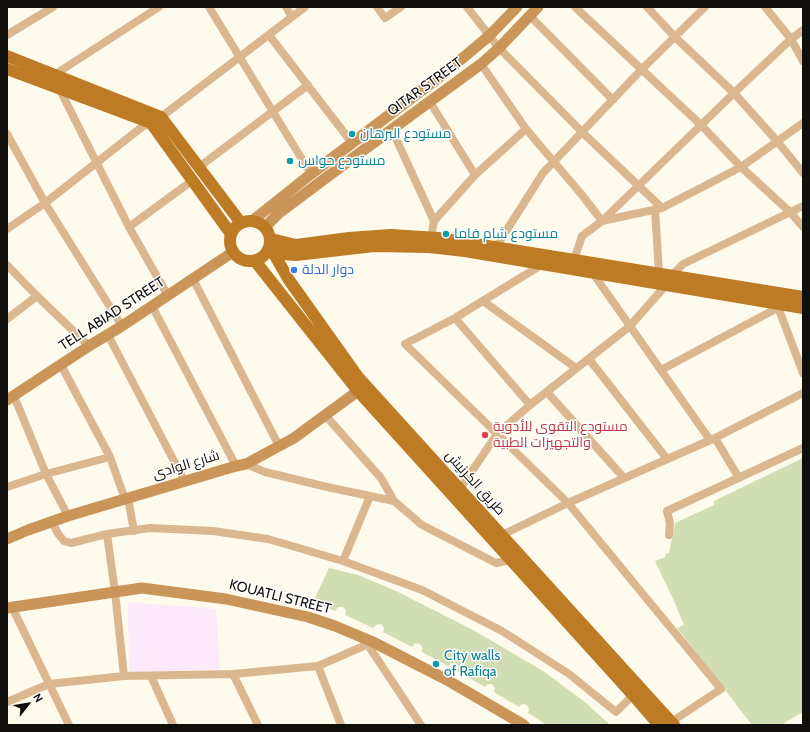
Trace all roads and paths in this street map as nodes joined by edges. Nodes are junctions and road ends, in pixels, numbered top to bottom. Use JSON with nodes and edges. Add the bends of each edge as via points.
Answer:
{"nodes":[{"id":1,"x":53,"y":7,"type":"edge"},
{"id":2,"x":159,"y":7,"type":"edge"},
{"id":3,"x":209,"y":7,"type":"edge"},
{"id":4,"x":286,"y":7,"type":"edge"},
{"id":5,"x":305,"y":7,"type":"edge"},
{"id":6,"x":376,"y":7,"type":"edge"},
{"id":7,"x":401,"y":7,"type":"edge"},
{"id":8,"x":467,"y":7,"type":"edge"},
{"id":9,"x":517,"y":7,"type":"edge"},
{"id":10,"x":538,"y":7,"type":"edge"},
{"id":11,"x":576,"y":7,"type":"edge"},
{"id":12,"x":647,"y":7,"type":"edge"},
{"id":13,"x":705,"y":7,"type":"edge"},
{"id":14,"x":765,"y":7,"type":"edge"},
{"id":15,"x":530,"y":16,"type":"junction"},
{"id":16,"x":292,"y":17,"type":"junction"},
{"id":17,"x":803,"y":30,"type":"edge"},
{"id":18,"x":7,"y":35,"type":"edge"},
{"id":19,"x":269,"y":35,"type":"junction"},
{"id":20,"x":489,"y":36,"type":"junction"},
{"id":21,"x":675,"y":37,"type":"junction"},
{"id":22,"x":792,"y":39,"type":"junction"},
{"id":23,"x":499,"y":48,"type":"junction"},
{"id":24,"x":7,"y":56,"type":"edge"},
{"id":25,"x":240,"y":57,"type":"junction"},
{"id":26,"x":803,"y":61,"type":"edge"},
{"id":27,"x":481,"y":64,"type":"junction"},
{"id":28,"x":15,"y":68,"type":"edge"},
{"id":29,"x":642,"y":70,"type":"junction"},
{"id":30,"x":55,"y":81,"type":"junction"},
{"id":31,"x":308,"y":84,"type":"junction"},
{"id":32,"x":734,"y":93,"type":"junction"},
{"id":33,"x":613,"y":100,"type":"junction"},
{"id":34,"x":430,"y":102,"type":"junction"},
{"id":35,"x":399,"y":107,"type":"junction"},
{"id":36,"x":273,"y":111,"type":"junction"},
{"id":37,"x":408,"y":118,"type":"junction"},
{"id":38,"x":156,"y":120,"type":"junction"},
{"id":39,"x":803,"y":124,"type":"edge"},
{"id":40,"x":701,"y":126,"type":"junction"},
{"id":41,"x":526,"y":129,"type":"junction"},
{"id":42,"x":392,"y":130,"type":"junction"},
{"id":43,"x":583,"y":133,"type":"junction"},
{"id":44,"x":7,"y":134,"type":"edge"},
{"id":45,"x":777,"y":141,"type":"junction"},
{"id":46,"x":352,"y":143,"type":"junction"},
{"id":47,"x":554,"y":162,"type":"junction"},
{"id":48,"x":96,"y":163,"type":"junction"},
{"id":49,"x":199,"y":166,"type":"junction"},
{"id":50,"x":741,"y":167,"type":"junction"},
{"id":51,"x":803,"y":173,"type":"edge"},
{"id":52,"x":311,"y":174,"type":"junction"},
{"id":53,"x":476,"y":175,"type":"junction"},
{"id":54,"x":193,"y":180,"type":"junction"},
{"id":55,"x":638,"y":186,"type":"junction"},
{"id":56,"x":45,"y":203,"type":"junction"},
{"id":57,"x":803,"y":206,"type":"edge"},
{"id":58,"x":658,"y":209,"type":"junction"},
{"id":59,"x":790,"y":212,"type":"junction"},
{"id":60,"x":434,"y":221,"type":"junction"},
{"id":61,"x":602,"y":221,"type":"junction"},
{"id":62,"x":246,"y":222,"type":"junction"},
{"id":63,"x":129,"y":227,"type":"junction"},
{"id":64,"x":265,"y":227,"type":"junction"},
{"id":65,"x":803,"y":227,"type":"edge"},
{"id":66,"x":7,"y":229,"type":"edge"},
{"id":67,"x":231,"y":234,"type":"junction"},
{"id":68,"x":431,"y":238,"type":"junction"},
{"id":69,"x":270,"y":243,"type":"junction"},
{"id":70,"x":496,"y":247,"type":"junction"},
{"id":71,"x":233,"y":252,"type":"junction"},
{"id":72,"x":574,"y":260,"type":"junction"},
{"id":73,"x":255,"y":261,"type":"junction"},
{"id":74,"x":544,"y":264,"type":"junction"},
{"id":75,"x":7,"y":265,"type":"edge"},
{"id":76,"x":592,"y":272,"type":"junction"},
{"id":77,"x":659,"y":273,"type":"junction"},
{"id":78,"x":193,"y":279,"type":"junction"},
{"id":79,"x":669,"y":280,"type":"junction"},
{"id":80,"x":37,"y":296,"type":"junction"},
{"id":81,"x":168,"y":296,"type":"junction"},
{"id":82,"x":803,"y":297,"type":"edge"},
{"id":83,"x":483,"y":301,"type":"junction"},
{"id":84,"x":152,"y":306,"type":"junction"},
{"id":85,"x":781,"y":306,"type":"junction"},
{"id":86,"x":803,"y":308,"type":"edge"},
{"id":87,"x":455,"y":318,"type":"junction"},
{"id":88,"x":7,"y":319,"type":"edge"},
{"id":89,"x":122,"y":326,"type":"junction"},
{"id":90,"x":630,"y":326,"type":"junction"},
{"id":91,"x":108,"y":335,"type":"junction"},
{"id":92,"x":89,"y":346,"type":"junction"},
{"id":93,"x":589,"y":359,"type":"junction"},
{"id":94,"x":60,"y":365,"type":"junction"},
{"id":95,"x":576,"y":368,"type":"junction"},
{"id":96,"x":661,"y":370,"type":"junction"},
{"id":97,"x":803,"y":373,"type":"edge"},
{"id":98,"x":358,"y":391,"type":"junction"},
{"id":99,"x":547,"y":392,"type":"junction"},
{"id":100,"x":803,"y":393,"type":"edge"},
{"id":101,"x":10,"y":398,"type":"edge"},
{"id":102,"x":530,"y":405,"type":"junction"},
{"id":103,"x":325,"y":415,"type":"junction"},
{"id":104,"x":497,"y":434,"type":"junction"},
{"id":105,"x":712,"y":439,"type":"junction"},
{"id":106,"x":279,"y":446,"type":"junction"},
{"id":107,"x":803,"y":448,"type":"edge"},
{"id":108,"x":110,"y":457,"type":"junction"},
{"id":109,"x":667,"y":459,"type":"junction"},
{"id":110,"x":241,"y":465,"type":"junction"},
{"id":111,"x":46,"y":474,"type":"junction"},
{"id":112,"x":624,"y":478,"type":"junction"},
{"id":113,"x":739,"y":478,"type":"junction"},
{"id":114,"x":185,"y":482,"type":"junction"},
{"id":115,"x":7,"y":487,"type":"edge"},
{"id":116,"x":460,"y":489,"type":"junction"},
{"id":117,"x":370,"y":496,"type":"junction"},
{"id":118,"x":127,"y":498,"type":"junction"},
{"id":119,"x":394,"y":501,"type":"junction"},
{"id":120,"x":568,"y":503,"type":"junction"},
{"id":121,"x":68,"y":516,"type":"junction"},
{"id":122,"x":51,"y":521,"type":"junction"},
{"id":123,"x":134,"y":531,"type":"junction"},
{"id":124,"x":106,"y":534,"type":"junction"},
{"id":125,"x":669,"y":535,"type":"dead end"},
{"id":126,"x":7,"y":538,"type":"edge"},
{"id":127,"x":498,"y":538,"type":"junction"},
{"id":128,"x":511,"y":560,"type":"junction"},
{"id":129,"x":343,"y":562,"type":"junction"},
{"id":130,"x":115,"y":592,"type":"junction"},
{"id":131,"x":10,"y":608,"type":"edge"},
{"id":132,"x":370,"y":643,"type":"junction"},
{"id":133,"x":318,"y":666,"type":"junction"},
{"id":134,"x":233,"y":674,"type":"junction"},
{"id":135,"x":124,"y":676,"type":"junction"},
{"id":136,"x":151,"y":676,"type":"junction"},
{"id":137,"x":49,"y":684,"type":"junction"},
{"id":138,"x":633,"y":695,"type":"junction"},
{"id":139,"x":7,"y":702,"type":"edge"},
{"id":140,"x":673,"y":723,"type":"edge"},
{"id":141,"x":69,"y":725,"type":"edge"},
{"id":142,"x":172,"y":725,"type":"edge"},
{"id":143,"x":258,"y":725,"type":"edge"},
{"id":144,"x":341,"y":725,"type":"edge"},
{"id":145,"x":421,"y":725,"type":"edge"},
{"id":146,"x":524,"y":725,"type":"edge"},
{"id":147,"x":659,"y":725,"type":"edge"}],
"edges":[{"from":1,"to":18,"type":"street"},
{"from":2,"to":30,"type":"street"},
{"from":3,"to":25,"type":"street"},
{"from":4,"to":16,"type":"street"},
{"from":5,"to":16,"type":"street"},
{"from":6,"to":7,"type":"street","via":[[385,18]]},
{"from":8,"to":20,"type":"street"},
{"from":9,"to":20,"type":"main road","name":"QITAR STREET"},
{"from":10,"to":15,"type":"main road","name":"QITAR STREET"},
{"from":11,"to":29,"type":"street"},
{"from":12,"to":21,"type":"street"},
{"from":13,"to":21,"type":"street"},
{"from":14,"to":22,"type":"street"},
{"from":15,"to":23,"type":"main road","name":"QITAR STREET"},
{"from":15,"to":33,"type":"street"},
{"from":16,"to":19,"type":"street"},
{"from":17,"to":22,"type":"street"},
{"from":19,"to":25,"type":"street"},
{"from":19,"to":31,"type":"street"},
{"from":20,"to":23,"type":"street"},
{"from":20,"to":35,"type":"main road","name":"QITAR STREET"},
{"from":21,"to":29,"type":"street"},
{"from":21,"to":32,"type":"street"},
{"from":22,"to":26,"type":"street"},
{"from":22,"to":32,"type":"street"},
{"from":23,"to":27,"type":"main road","name":"QITAR STREET"},
{"from":23,"to":43,"type":"street"},
{"from":24,"to":28,"type":"main road"},
{"from":25,"to":36,"type":"street"},
{"from":25,"to":38,"type":"street"},
{"from":27,"to":34,"type":"main road","name":"QITAR STREET"},
{"from":27,"to":41,"type":"street"},
{"from":28,"to":30,"type":"main road"},
{"from":29,"to":33,"type":"street"},
{"from":29,"to":40,"type":"street"},
{"from":30,"to":38,"type":"main road"},
{"from":30,"to":48,"type":"street"},
{"from":31,"to":36,"type":"street"},
{"from":31,"to":46,"type":"street"},
{"from":32,"to":40,"type":"street"},
{"from":32,"to":45,"type":"street"},
{"from":33,"to":43,"type":"street"},
{"from":34,"to":37,"type":"main road","name":"QITAR STREET"},
{"from":34,"to":53,"type":"street"},
{"from":35,"to":37,"type":"main road"},
{"from":35,"to":46,"type":"main road","name":"QITAR STREET"},
{"from":36,"to":49,"type":"street"},
{"from":36,"to":52,"type":"street"},
{"from":37,"to":42,"type":"main road","name":"QITAR STREET"},
{"from":38,"to":48,"type":"street","via":[[142,127]]},
{"from":38,"to":49,"type":"main road"},
{"from":38,"to":54,"type":"main road"},
{"from":39,"to":45,"type":"street"},
{"from":40,"to":50,"type":"street"},
{"from":40,"to":55,"type":"street"},
{"from":41,"to":47,"type":"street"},
{"from":41,"to":53,"type":"street"},
{"from":42,"to":60,"type":"street"},
{"from":42,"to":64,"type":"main road","name":"QITAR STREET","via":[[279,213]]},
{"from":43,"to":47,"type":"street"},
{"from":43,"to":55,"type":"street"},
{"from":44,"to":56,"type":"street"},
{"from":45,"to":50,"type":"street"},
{"from":45,"to":51,"type":"street"},
{"from":46,"to":52,"type":"main road","name":"QITAR STREET"},
{"from":47,"to":61,"type":"street"},
{"from":47,"to":70,"type":"street","via":[[543,173]]},
{"from":48,"to":56,"type":"street"},
{"from":48,"to":63,"type":"street"},
{"from":49,"to":62,"type":"main road"},
{"from":50,"to":58,"type":"street"},
{"from":50,"to":59,"type":"street"},
{"from":52,"to":62,"type":"main road","name":"QITAR STREET"},
{"from":53,"to":60,"type":"street"},
{"from":54,"to":63,"type":"street"},
{"from":54,"to":67,"type":"main road"},
{"from":55,"to":58,"type":"street"},
{"from":55,"to":61,"type":"street"},
{"from":56,"to":66,"type":"street"},
{"from":56,"to":89,"type":"street"},
{"from":57,"to":59,"type":"street"},
{"from":58,"to":61,"type":"street"},
{"from":58,"to":77,"type":"street"},
{"from":59,"to":65,"type":"street"},
{"from":59,"to":79,"type":"street","via":[[683,264]]},
{"from":60,"to":68,"type":"street"},
{"from":61,"to":72,"type":"street","via":[[582,236]]},
{"from":62,"to":64,"type":"main road"},
{"from":62,"to":67,"type":"main road","via":[[237,226]]},
{"from":63,"to":81,"type":"street"},
{"from":64,"to":69,"type":"main road"},
{"from":67,"to":71,"type":"main road","via":[[230,245]]},
{"from":68,"to":69,"type":"main road","via":[[391,235],[296,245]]},
{"from":68,"to":70,"type":"main road"},
{"from":69,"to":73,"type":"main road","via":[[265,256]]},
{"from":69,"to":74,"type":"main road","via":[[283,254],[296,255],[374,246],[429,247]]},
{"from":69,"to":116,"type":"main road","name":"طريق الكرنيش","via":[[289,280],[358,377]]},
{"from":70,"to":72,"type":"main road"},
{"from":71,"to":73,"type":"main road","via":[[243,260]]},
{"from":71,"to":78,"type":"main road","name":"TELL ABIAD STREET"},
{"from":72,"to":77,"type":"main road"},
{"from":73,"to":98,"type":"main road","name":"طريق الكرنيش"},
{"from":74,"to":76,"type":"main road"},
{"from":74,"to":83,"type":"street"},
{"from":75,"to":80,"type":"street"},
{"from":76,"to":79,"type":"main road"},
{"from":76,"to":90,"type":"street"},
{"from":77,"to":79,"type":"main road"},
{"from":78,"to":81,"type":"main road","name":"TELL ABIAD STREET"},
{"from":78,"to":106,"type":"street"},
{"from":79,"to":82,"type":"main road"},
{"from":79,"to":85,"type":"main road"},
{"from":79,"to":90,"type":"street"},
{"from":80,"to":88,"type":"street"},
{"from":80,"to":92,"type":"street"},
{"from":81,"to":84,"type":"main road","name":"TELL ABIAD STREET"},
{"from":83,"to":87,"type":"street"},
{"from":83,"to":95,"type":"street"},
{"from":84,"to":89,"type":"main road","name":"TELL ABIAD STREET"},
{"from":84,"to":110,"type":"street"},
{"from":85,"to":86,"type":"main road"},
{"from":85,"to":96,"type":"street"},
{"from":85,"to":97,"type":"street"},
{"from":87,"to":102,"type":"street"},
{"from":87,"to":104,"type":"street","via":[[405,344]]},
{"from":89,"to":91,"type":"main road","name":"TELL ABIAD STREET"},
{"from":90,"to":93,"type":"street"},
{"from":90,"to":96,"type":"street"},
{"from":91,"to":92,"type":"main road","name":"TELL ABIAD STREET"},
{"from":91,"to":114,"type":"street"},
{"from":92,"to":94,"type":"main road","name":"TELL ABIAD STREET"},
{"from":93,"to":95,"type":"street"},
{"from":93,"to":109,"type":"street"},
{"from":94,"to":101,"type":"main road","name":"TELL ABIAD STREET"},
{"from":94,"to":108,"type":"street"},
{"from":95,"to":99,"type":"street"},
{"from":96,"to":105,"type":"street"},
{"from":98,"to":103,"type":"main road","name":"شارع الوادى"},
{"from":98,"to":127,"type":"main road","name":"طريق الكرنيش"},
{"from":99,"to":102,"type":"street"},
{"from":99,"to":112,"type":"street"},
{"from":100,"to":105,"type":"street"},
{"from":101,"to":111,"type":"street"},
{"from":102,"to":104,"type":"street"},
{"from":103,"to":106,"type":"main road","name":"شارع الوادى"},
{"from":103,"to":119,"type":"street","via":[[381,478]]},
{"from":104,"to":116,"type":"street"},
{"from":104,"to":120,"type":"street"},
{"from":105,"to":109,"type":"street"},
{"from":105,"to":113,"type":"street"},
{"from":106,"to":110,"type":"main road","name":"شارع الوادى"},
{"from":107,"to":113,"type":"street"},
{"from":108,"to":111,"type":"street"},
{"from":108,"to":118,"type":"street"},
{"from":109,"to":112,"type":"street"},
{"from":110,"to":114,"type":"main road","name":"شارع الوادى"},
{"from":110,"to":117,"type":"street"},
{"from":111,"to":115,"type":"street"},
{"from":111,"to":121,"type":"street"},
{"from":112,"to":120,"type":"street"},
{"from":113,"to":125,"type":"street","via":[[668,511]]},
{"from":114,"to":118,"type":"main road","name":"شارع الوادى"},
{"from":116,"to":127,"type":"main road","name":"طريق الكرنيش"},
{"from":117,"to":119,"type":"street"},
{"from":117,"to":129,"type":"street"},
{"from":118,"to":121,"type":"main road","name":"شارع الوادى"},
{"from":118,"to":123,"type":"street"},
{"from":119,"to":128,"type":"street","via":[[422,525],[476,553],[496,563]]},
{"from":120,"to":127,"type":"street"},
{"from":120,"to":140,"type":"street","via":[[721,689]]},
{"from":121,"to":122,"type":"main road","name":"شارع الوادى"},
{"from":122,"to":124,"type":"street","via":[[64,541],[71,543]]},
{"from":122,"to":126,"type":"main road","name":"شارع الوادى"},
{"from":123,"to":124,"type":"street"},
{"from":123,"to":129,"type":"street","via":[[150,528],[213,531],[268,540]]},
{"from":124,"to":130,"type":"street"},
{"from":127,"to":128,"type":"main road","name":"طريق الكرنيش"},
{"from":127,"to":140,"type":"main road","name":"طريق الكرنيش"},
{"from":128,"to":138,"type":"main road","name":"طريق الكرنيش"},
{"from":129,"to":138,"type":"street","via":[[422,590],[502,631],[570,674],[616,712]]},
{"from":130,"to":131,"type":"main road","name":"KOUATLI STREET"},
{"from":130,"to":132,"type":"main road","name":"KOUATLI STREET","via":[[142,588],[226,599],[308,617]]},
{"from":130,"to":135,"type":"street"},
{"from":131,"to":137,"type":"street"},
{"from":132,"to":133,"type":"street"},
{"from":132,"to":145,"type":"street"},
{"from":132,"to":146,"type":"main road","name":"KOUATLI STREET","via":[[447,680]]},
{"from":133,"to":134,"type":"street"},
{"from":133,"to":144,"type":"street"},
{"from":134,"to":136,"type":"street"},
{"from":134,"to":143,"type":"street"},
{"from":135,"to":136,"type":"street"},
{"from":135,"to":137,"type":"street"},
{"from":136,"to":142,"type":"street"},
{"from":137,"to":139,"type":"street"},
{"from":137,"to":141,"type":"street"},
{"from":138,"to":147,"type":"main road","name":"طريق الكرنيش"}]}
